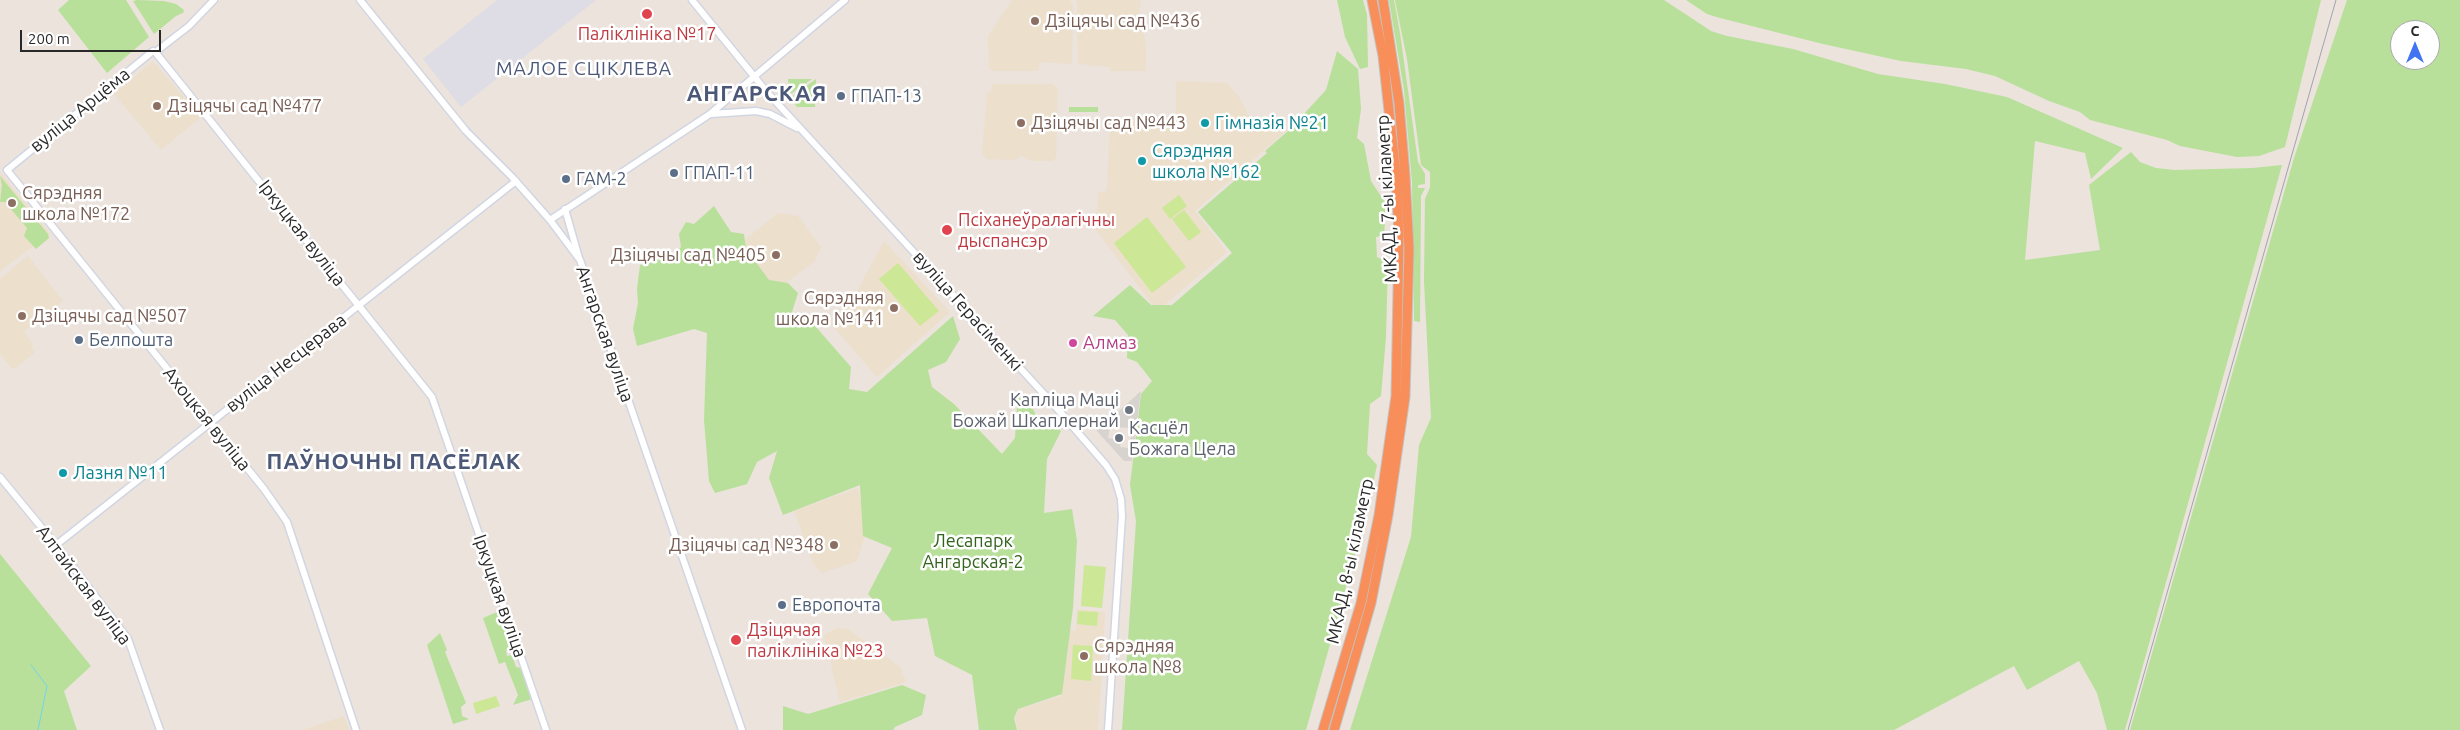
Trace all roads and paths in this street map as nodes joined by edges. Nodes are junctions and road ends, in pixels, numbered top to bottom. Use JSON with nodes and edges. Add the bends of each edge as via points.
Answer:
{"nodes":[{"id":1,"x":214,"y":0,"type":"edge"},
{"id":2,"x":360,"y":0,"type":"edge"},
{"id":3,"x":692,"y":0,"type":"edge"},
{"id":4,"x":845,"y":0,"type":"edge"},
{"id":5,"x":1372,"y":0,"type":"edge"},
{"id":6,"x":1383,"y":0,"type":"edge"},
{"id":7,"x":156,"y":51,"type":"junction"},
{"id":8,"x":754,"y":77,"type":"junction"},
{"id":9,"x":710,"y":114,"type":"junction"},
{"id":10,"x":802,"y":130,"type":"junction"},
{"id":11,"x":6,"y":170,"type":"joint"},
{"id":12,"x":516,"y":181,"type":"junction"},
{"id":13,"x":565,"y":209,"type":"junction"},
{"id":14,"x":550,"y":220,"type":"junction"},
{"id":15,"x":580,"y":260,"type":"junction"},
{"id":16,"x":359,"y":304,"type":"junction"},
{"id":17,"x":1400,"y":397,"type":"junction"},
{"id":18,"x":209,"y":423,"type":"junction"},
{"id":19,"x":0,"y":477,"type":"edge"},
{"id":20,"x":56,"y":545,"type":"junction"},
{"id":21,"x":160,"y":730,"type":"edge"},
{"id":22,"x":356,"y":730,"type":"edge"},
{"id":23,"x":546,"y":730,"type":"edge"},
{"id":24,"x":742,"y":730,"type":"edge"},
{"id":25,"x":1108,"y":730,"type":"edge"},
{"id":26,"x":1323,"y":730,"type":"edge"},
{"id":27,"x":1334,"y":730,"type":"edge"}],
"edges":[{"from":1,"to":7,"type":"street","name":"вуліца Арцёма","via":[[189,26]]},
{"from":2,"to":12,"type":"street","name":"Ангарская вуліца","via":[[466,131]]},
{"from":3,"to":8,"type":"street","name":"вуліца Герасіменкі"},
{"from":4,"to":8,"type":"street"},
{"from":5,"to":17,"type":"highway","name":"МКАД, 7-ы кіламетр","via":[[1384,65],[1396,175]]},
{"from":6,"to":17,"type":"highway","name":"МКАД, 7-ы кіламетр","via":[[1399,103],[1409,249]]},
{"from":7,"to":11,"type":"street","name":"вуліца Арцёма"},
{"from":7,"to":16,"type":"street","name":"Іркуцкая вуліца"},
{"from":8,"to":9,"type":"street"},
{"from":8,"to":10,"type":"street","name":"вуліца Герасіменкі"},
{"from":9,"to":10,"type":"street","via":[[756,111],[770,114]]},
{"from":9,"to":13,"type":"street"},
{"from":10,"to":25,"type":"street","name":"вуліца Герасіменкі","via":[[1054,405],[1106,464],[1115,479],[1122,516]]},
{"from":11,"to":18,"type":"street","name":"Ахоцкая вуліца"},
{"from":12,"to":14,"type":"street","name":"Ангарская вуліца"},
{"from":12,"to":16,"type":"street","name":"вуліца Несцерава"},
{"from":13,"to":14,"type":"street"},
{"from":13,"to":15,"type":"street"},
{"from":14,"to":15,"type":"street","name":"Ангарская вуліца"},
{"from":15,"to":24,"type":"street","name":"Ангарская вуліца"},
{"from":16,"to":18,"type":"street","name":"вуліца Несцерава"},
{"from":16,"to":23,"type":"street","name":"Іркуцкая вуліца","via":[[432,397]]},
{"from":17,"to":26,"type":"highway","name":"МКАД, 8-ы кіламетр","via":[[1361,602]]},
{"from":17,"to":27,"type":"highway","name":"МКАД, 8-ы кіламетр","via":[[1388,515],[1371,603]]},
{"from":18,"to":20,"type":"street","name":"вуліца Несцерава"},
{"from":18,"to":22,"type":"street","name":"Ахоцкая вуліца","via":[[287,522]]},
{"from":19,"to":20,"type":"street","name":"Алтайская вуліца"},
{"from":20,"to":21,"type":"street","name":"Алтайская вуліца","via":[[128,639]]}]}
